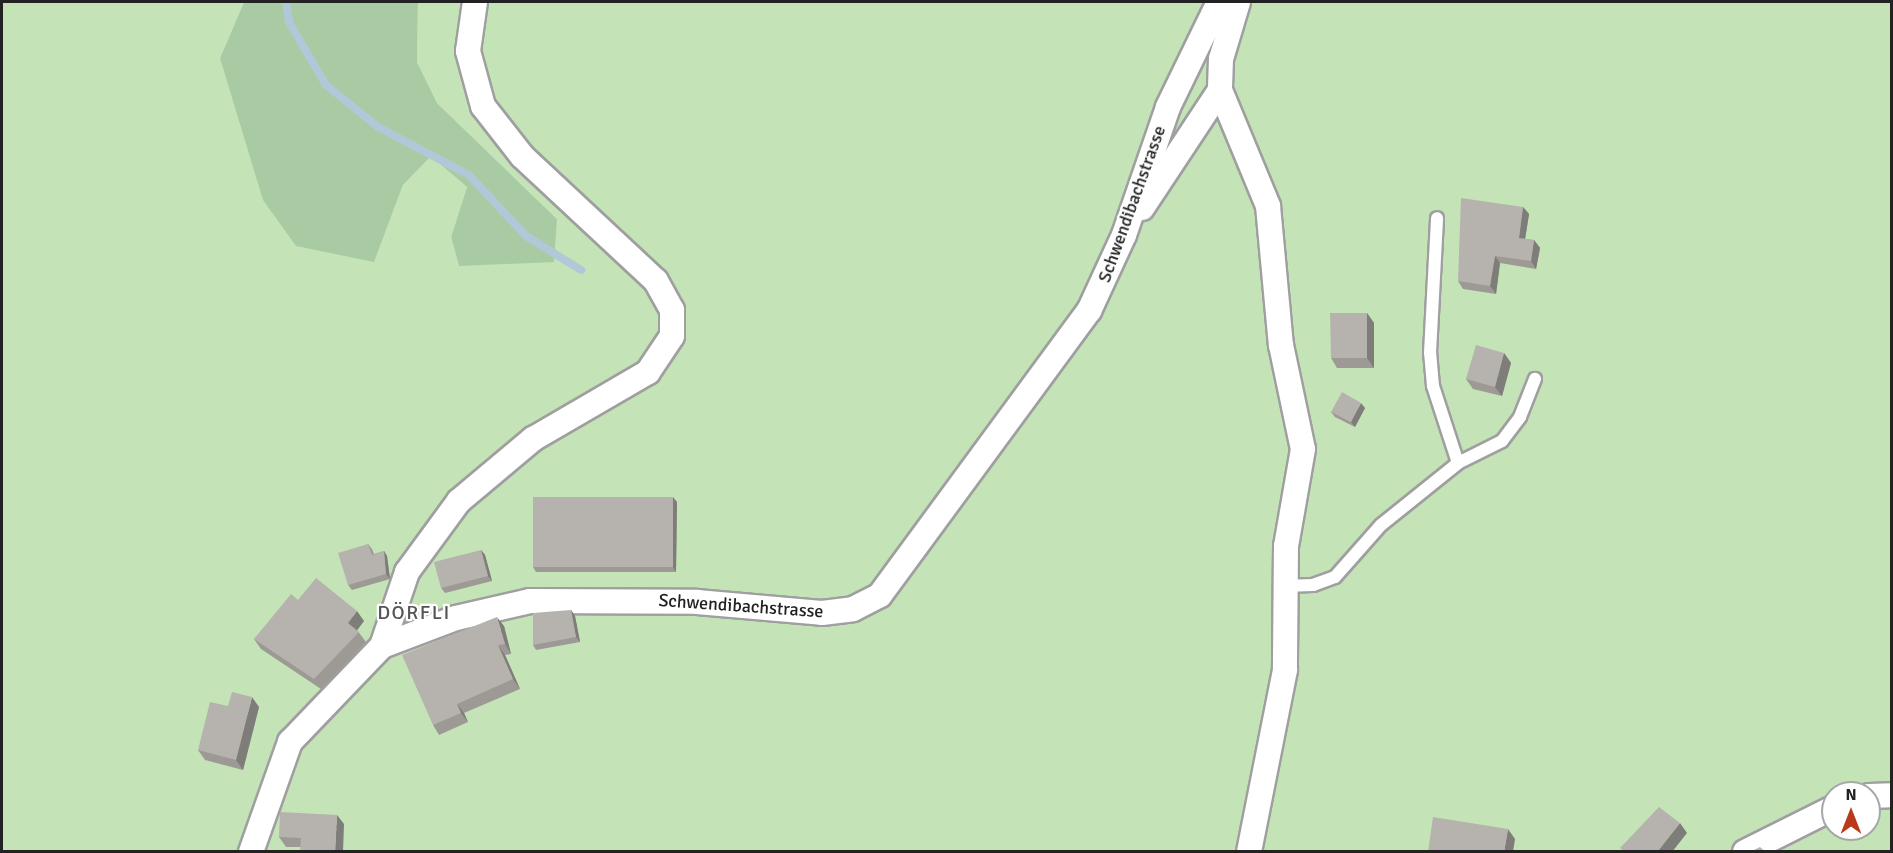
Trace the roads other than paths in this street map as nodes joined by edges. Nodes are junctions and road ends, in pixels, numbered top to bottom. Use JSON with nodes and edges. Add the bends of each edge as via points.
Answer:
{"nodes":[{"id":1,"x":475,"y":2,"type":"edge"},
{"id":2,"x":1219,"y":2,"type":"edge"},
{"id":3,"x":1238,"y":2,"type":"edge"},
{"id":4,"x":1220,"y":90,"type":"junction"},
{"id":5,"x":1437,"y":218,"type":"dead end"},
{"id":6,"x":1124,"y":235,"type":"junction"},
{"id":7,"x":1535,"y":379,"type":"dead end"},
{"id":8,"x":1458,"y":463,"type":"junction"},
{"id":9,"x":1283,"y":586,"type":"junction"},
{"id":10,"x":382,"y":646,"type":"junction"},
{"id":11,"x":1821,"y":814,"type":"edge"},
{"id":12,"x":251,"y":852,"type":"edge"},
{"id":13,"x":1249,"y":852,"type":"edge"},
{"id":14,"x":1745,"y":852,"type":"edge"}],
"edges":[{"from":1,"to":10,"type":"street","via":[[468,51],[483,106],[522,156],[656,281],[672,310],[672,336],[648,372],[533,439],[459,501],[407,572]]},
{"from":2,"to":6,"type":"street","name":"Schwendibachstrasse","via":[[1168,107]]},
{"from":3,"to":4,"type":"street","via":[[1221,59]]},
{"from":4,"to":6,"type":"street"},
{"from":4,"to":9,"type":"street","via":[[1269,206],[1281,345],[1302,435]]},
{"from":5,"to":8,"type":"lane","via":[[1433,386]]},
{"from":6,"to":10,"type":"street","name":"Schwendibachstrasse","via":[[1089,311],[1053,365],[992,440],[891,584],[869,603],[822,613],[697,602],[530,601],[456,618]]},
{"from":7,"to":8,"type":"lane","via":[[1521,417],[1502,441]]},
{"from":8,"to":9,"type":"lane","via":[[1381,525],[1335,577],[1313,585]]},
{"from":9,"to":13,"type":"street","via":[[1285,670]]},
{"from":10,"to":12,"type":"street","name":"Schwendibachstrasse","via":[[290,742]]},
{"from":11,"to":14,"type":"street"}]}
